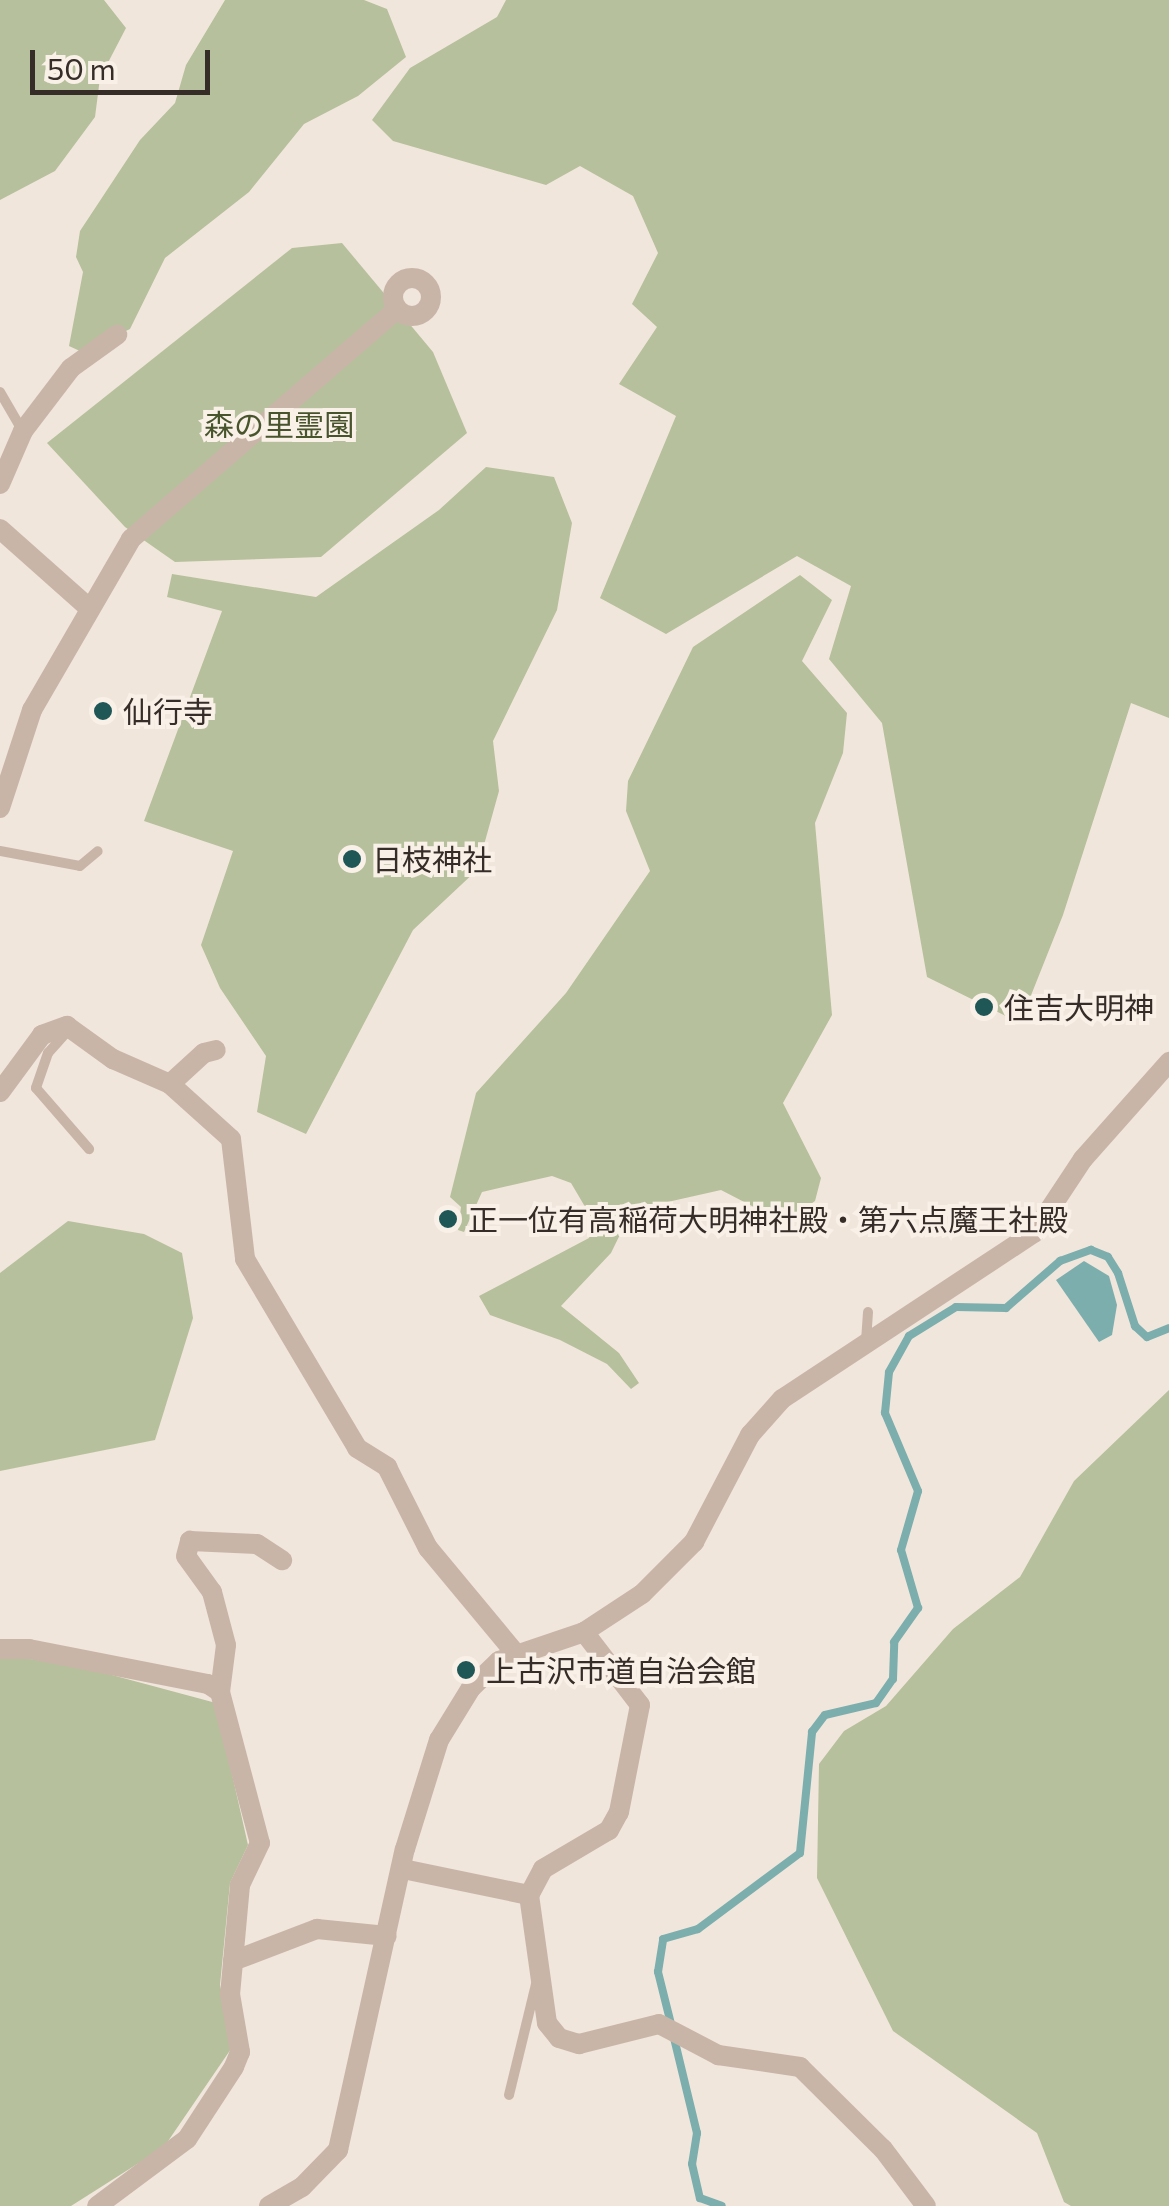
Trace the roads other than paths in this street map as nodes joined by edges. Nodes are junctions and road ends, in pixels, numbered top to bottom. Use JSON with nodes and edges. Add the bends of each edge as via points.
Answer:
{"nodes":[{"id":1,"x":396,"y":310,"type":"dead end"},
{"id":2,"x":117,"y":335,"type":"dead end"},
{"id":3,"x":0,"y":392,"type":"edge"},
{"id":4,"x":23,"y":431,"type":"junction"},
{"id":5,"x":0,"y":484,"type":"edge"},
{"id":6,"x":0,"y":528,"type":"edge"},
{"id":7,"x":90,"y":608,"type":"junction"},
{"id":8,"x":0,"y":808,"type":"edge"},
{"id":9,"x":0,"y":851,"type":"edge"},
{"id":10,"x":98,"y":851,"type":"dead end"},
{"id":11,"x":70,"y":1024,"type":"junction"},
{"id":12,"x":216,"y":1050,"type":"dead end"},
{"id":13,"x":1169,"y":1062,"type":"edge"},
{"id":14,"x":170,"y":1084,"type":"junction"},
{"id":15,"x":0,"y":1092,"type":"edge"},
{"id":16,"x":88,"y":1149,"type":"dead end"},
{"id":17,"x":868,"y":1312,"type":"dead end"},
{"id":18,"x":866,"y":1342,"type":"junction"},
{"id":19,"x":282,"y":1560,"type":"dead end"},
{"id":20,"x":584,"y":1632,"type":"junction"},
{"id":21,"x":0,"y":1649,"type":"edge"},
{"id":22,"x":516,"y":1654,"type":"junction"},
{"id":23,"x":220,"y":1692,"type":"junction"},
{"id":24,"x":403,"y":1869,"type":"junction"},
{"id":25,"x":528,"y":1894,"type":"junction"},
{"id":26,"x":387,"y":1936,"type":"junction"},
{"id":27,"x":233,"y":1961,"type":"junction"},
{"id":28,"x":540,"y":1972,"type":"junction"},
{"id":29,"x":509,"y":2095,"type":"dead end"},
{"id":30,"x":96,"y":2206,"type":"edge"},
{"id":31,"x":268,"y":2206,"type":"edge"},
{"id":32,"x":926,"y":2206,"type":"edge"}],
"edges":[{"from":1,"to":7,"type":"street","via":[[132,538]]},
{"from":2,"to":4,"type":"street","via":[[84,353]]},
{"from":3,"to":4,"type":"lane"},
{"from":4,"to":5,"type":"street"},
{"from":6,"to":7,"type":"street"},
{"from":7,"to":8,"type":"street","via":[[20,736]]},
{"from":9,"to":10,"type":"lane","via":[[80,866]]},
{"from":11,"to":14,"type":"street","via":[[113,1059]]},
{"from":11,"to":15,"type":"street","via":[[42,1035]]},
{"from":11,"to":16,"type":"lane","via":[[48,1053],[36,1088]]},
{"from":12,"to":14,"type":"street"},
{"from":13,"to":18,"type":"street","via":[[1083,1159],[1034,1233]]},
{"from":14,"to":22,"type":"street","via":[[236,1148],[245,1259],[357,1448],[387,1467],[428,1548]]},
{"from":17,"to":18,"type":"lane"},
{"from":18,"to":20,"type":"street","via":[[782,1399],[750,1435],[694,1542],[642,1594]]},
{"from":19,"to":23,"type":"street","via":[[257,1544],[190,1540],[186,1556],[212,1592],[226,1646]]},
{"from":20,"to":22,"type":"street"},
{"from":20,"to":25,"type":"street","via":[[640,1705],[619,1812],[609,1830],[542,1869]]},
{"from":21,"to":23,"type":"street","via":[[29,1649]]},
{"from":22,"to":24,"type":"street","via":[[471,1688],[439,1740]]},
{"from":23,"to":27,"type":"street","via":[[260,1843],[240,1886]]},
{"from":24,"to":25,"type":"street"},
{"from":24,"to":26,"type":"street"},
{"from":25,"to":28,"type":"street"},
{"from":26,"to":27,"type":"street","via":[[317,1929]]},
{"from":26,"to":31,"type":"street","via":[[338,2150],[302,2187]]},
{"from":27,"to":30,"type":"street","via":[[230,1994],[240,2052],[219,2095],[187,2139]]},
{"from":28,"to":29,"type":"lane"},
{"from":28,"to":32,"type":"street","via":[[547,2023],[568,2042],[667,2026],[718,2054],[800,2067],[870,2134]]}]}
